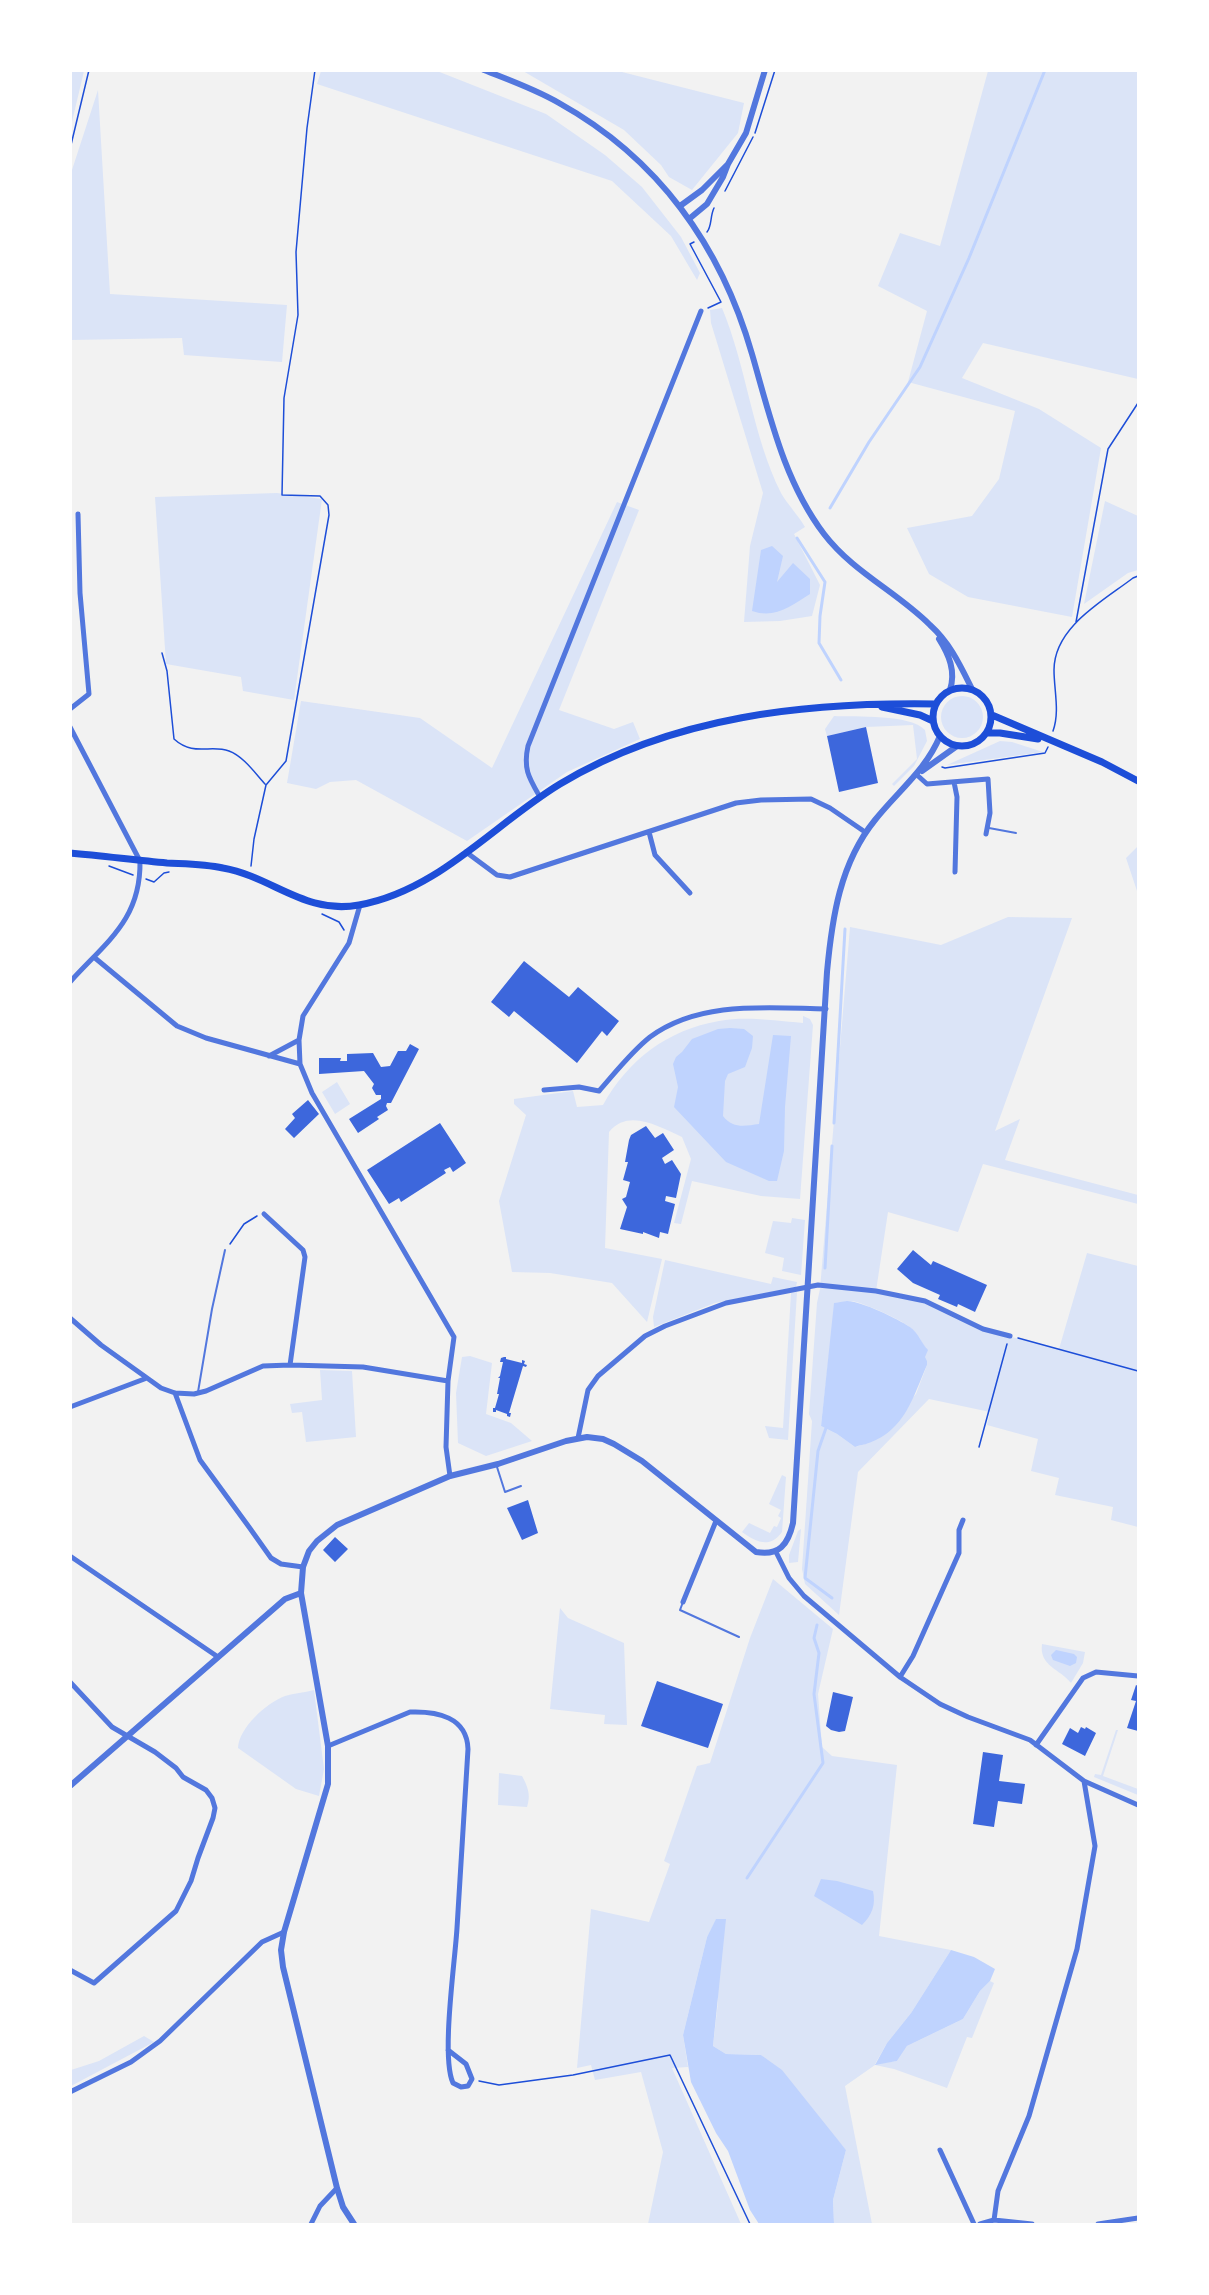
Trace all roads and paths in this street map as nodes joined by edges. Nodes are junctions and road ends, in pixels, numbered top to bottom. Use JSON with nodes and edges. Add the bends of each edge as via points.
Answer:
{"nodes":[{"id":1,"x":89,"y":70,"type":"edge"},
{"id":2,"x":315,"y":70,"type":"edge"},
{"id":3,"x":484,"y":70,"type":"edge"},
{"id":4,"x":765,"y":70,"type":"edge"},
{"id":5,"x":70,"y":149,"type":"edge"},
{"id":6,"x":728,"y":164,"type":"junction"},
{"id":7,"x":680,"y":206,"type":"junction"},
{"id":8,"x":689,"y":219,"type":"junction"},
{"id":9,"x":690,"y":244,"type":"dead end"},
{"id":10,"x":701,"y":311,"type":"joint"},
{"id":11,"x":1138,"y":403,"type":"edge"},
{"id":12,"x":78,"y":514,"type":"dead end"},
{"id":13,"x":1138,"y":576,"type":"edge"},
{"id":14,"x":1076,"y":623,"type":"junction"},
{"id":15,"x":931,"y":625,"type":"junction"},
{"id":16,"x":162,"y":653,"type":"dead end"},
{"id":17,"x":972,"y":689,"type":"junction"},
{"id":18,"x":950,"y":690,"type":"junction"},
{"id":19,"x":868,"y":704,"type":"junction"},
{"id":20,"x":936,"y":704,"type":"junction"},
{"id":21,"x":70,"y":709,"type":"edge"},
{"id":22,"x":992,"y":715,"type":"junction"},
{"id":23,"x":933,"y":721,"type":"junction"},
{"id":24,"x":70,"y":727,"type":"edge"},
{"id":25,"x":987,"y":733,"type":"junction"},
{"id":26,"x":940,"y":736,"type":"junction"},
{"id":27,"x":1050,"y":741,"type":"junction"},
{"id":28,"x":957,"y":746,"type":"junction"},
{"id":29,"x":1046,"y":750,"type":"dead end"},
{"id":30,"x":943,"y":766,"type":"dead end"},
{"id":31,"x":916,"y":775,"type":"junction"},
{"id":32,"x":1138,"y":781,"type":"edge"},
{"id":33,"x":954,"y":782,"type":"junction"},
{"id":34,"x":266,"y":785,"type":"junction"},
{"id":35,"x":540,"y":796,"type":"junction"},
{"id":36,"x":987,"y":831,"type":"joint"},
{"id":37,"x":649,"y":832,"type":"junction"},
{"id":38,"x":866,"y":832,"type":"junction"},
{"id":39,"x":1016,"y":833,"type":"dead end"},
{"id":40,"x":466,"y":852,"type":"junction"},
{"id":41,"x":70,"y":853,"type":"edge"},
{"id":42,"x":140,"y":861,"type":"junction"},
{"id":43,"x":105,"y":864,"type":"dead end"},
{"id":44,"x":172,"y":872,"type":"dead end"},
{"id":45,"x":955,"y":872,"type":"dead end"},
{"id":46,"x":249,"y":876,"type":"junction"},
{"id":47,"x":140,"y":878,"type":"junction"},
{"id":48,"x":690,"y":893,"type":"dead end"},
{"id":49,"x":360,"y":905,"type":"junction"},
{"id":50,"x":315,"y":911,"type":"dead end"},
{"id":51,"x":345,"y":930,"type":"dead end"},
{"id":52,"x":95,"y":957,"type":"junction"},
{"id":53,"x":70,"y":982,"type":"edge"},
{"id":54,"x":826,"y":1009,"type":"junction"},
{"id":55,"x":299,"y":1040,"type":"junction"},
{"id":56,"x":269,"y":1056,"type":"junction"},
{"id":57,"x":300,"y":1064,"type":"junction"},
{"id":58,"x":544,"y":1090,"type":"dead end"},
{"id":59,"x":264,"y":1214,"type":"joint"},
{"id":60,"x":225,"y":1250,"type":"joint"},
{"id":61,"x":807,"y":1287,"type":"junction"},
{"id":62,"x":70,"y":1318,"type":"edge"},
{"id":63,"x":1010,"y":1336,"type":"junction"},
{"id":64,"x":290,"y":1365,"type":"junction"},
{"id":65,"x":1138,"y":1371,"type":"edge"},
{"id":66,"x":147,"y":1378,"type":"junction"},
{"id":67,"x":448,"y":1380,"type":"junction"},
{"id":68,"x":176,"y":1393,"type":"junction"},
{"id":69,"x":198,"y":1393,"type":"junction"},
{"id":70,"x":70,"y":1407,"type":"edge"},
{"id":71,"x":578,"y":1438,"type":"junction"},
{"id":72,"x":979,"y":1447,"type":"dead end"},
{"id":73,"x":496,"y":1464,"type":"junction"},
{"id":74,"x":450,"y":1476,"type":"junction"},
{"id":75,"x":521,"y":1486,"type":"dead end"},
{"id":76,"x":963,"y":1520,"type":"dead end"},
{"id":77,"x":716,"y":1521,"type":"junction"},
{"id":78,"x":776,"y":1552,"type":"junction"},
{"id":79,"x":70,"y":1556,"type":"edge"},
{"id":80,"x":303,"y":1567,"type":"junction"},
{"id":81,"x":302,"y":1593,"type":"junction"},
{"id":82,"x":683,"y":1602,"type":"joint"},
{"id":83,"x":739,"y":1636,"type":"dead end"},
{"id":84,"x":218,"y":1657,"type":"junction"},
{"id":85,"x":1138,"y":1676,"type":"edge"},
{"id":86,"x":900,"y":1677,"type":"junction"},
{"id":87,"x":70,"y":1682,"type":"edge"},
{"id":88,"x":127,"y":1737,"type":"junction"},
{"id":89,"x":1036,"y":1745,"type":"junction"},
{"id":90,"x":328,"y":1746,"type":"junction"},
{"id":91,"x":1084,"y":1781,"type":"junction"},
{"id":92,"x":70,"y":1786,"type":"edge"},
{"id":93,"x":1138,"y":1805,"type":"edge"},
{"id":94,"x":284,"y":1932,"type":"junction"},
{"id":95,"x":70,"y":1970,"type":"edge"},
{"id":96,"x":448,"y":2050,"type":"junction"},
{"id":97,"x":472,"y":2079,"type":"junction"},
{"id":98,"x":70,"y":2092,"type":"edge"},
{"id":99,"x":940,"y":2150,"type":"dead end"},
{"id":100,"x":337,"y":2188,"type":"junction"},
{"id":101,"x":1138,"y":2218,"type":"edge"},
{"id":102,"x":994,"y":2220,"type":"junction"},
{"id":103,"x":311,"y":2224,"type":"edge"},
{"id":104,"x":354,"y":2224,"type":"edge"},
{"id":105,"x":750,"y":2224,"type":"edge"},
{"id":106,"x":974,"y":2224,"type":"edge"},
{"id":107,"x":980,"y":2224,"type":"edge"},
{"id":108,"x":1032,"y":2224,"type":"edge"},
{"id":109,"x":1098,"y":2224,"type":"edge"}],
"edges":[{"from":1,"to":5,"type":"path"},
{"from":2,"to":34,"type":"path","via":[[296,252],[298,315],[284,398],[282,495],[321,496],[329,514],[286,761]]},
{"from":3,"to":7,"type":"street","via":[[557,102],[606,132],[651,172]]},
{"from":4,"to":6,"type":"street","via":[[746,133]]},
{"from":6,"to":7,"type":"street"},
{"from":6,"to":8,"type":"street","via":[[711,198]]},
{"from":7,"to":8,"type":"street"},
{"from":8,"to":15,"type":"street","via":[[731,292],[781,453],[808,508],[843,555]]},
{"from":9,"to":10,"type":"path","via":[[721,302]]},
{"from":10,"to":35,"type":"street","via":[[528,746],[525,766]]},
{"from":11,"to":14,"type":"path","via":[[1108,449]]},
{"from":12,"to":21,"type":"street","via":[[88,694]]},
{"from":13,"to":14,"type":"path"},
{"from":14,"to":27,"type":"path","via":[[1063,637],[1055,655],[1056,718]]},
{"from":15,"to":17,"type":"street","via":[[951,649]]},
{"from":15,"to":18,"type":"street","via":[[952,668]]},
{"from":16,"to":34,"type":"path","via":[[174,739],[191,748],[229,750]]},
{"from":17,"to":18,"type":"main road"},
{"from":17,"to":22,"type":"main road","via":[[986,699]]},
{"from":18,"to":20,"type":"main road"},
{"from":19,"to":20,"type":"main road"},
{"from":19,"to":23,"type":"main road"},
{"from":19,"to":35,"type":"main road","via":[[766,713],[672,734],[610,758]]},
{"from":20,"to":23,"type":"main road"},
{"from":22,"to":25,"type":"main road"},
{"from":22,"to":27,"type":"main road"},
{"from":23,"to":26,"type":"main road"},
{"from":24,"to":42,"type":"street"},
{"from":25,"to":27,"type":"main road"},
{"from":25,"to":28,"type":"main road","via":[[974,744]]},
{"from":26,"to":28,"type":"main road"},
{"from":26,"to":31,"type":"street"},
{"from":27,"to":32,"type":"main road"},
{"from":28,"to":31,"type":"street"},
{"from":29,"to":30,"type":"path"},
{"from":31,"to":33,"type":"street","via":[[927,784]]},
{"from":31,"to":38,"type":"street"},
{"from":33,"to":36,"type":"street","via":[[988,779]]},
{"from":33,"to":45,"type":"street"},
{"from":34,"to":46,"type":"path"},
{"from":35,"to":40,"type":"main road"},
{"from":36,"to":39,"type":"lane"},
{"from":37,"to":38,"type":"street","via":[[736,803],[796,798],[823,804]]},
{"from":37,"to":40,"type":"street","via":[[510,877],[497,875]]},
{"from":37,"to":48,"type":"street","via":[[655,855]]},
{"from":38,"to":54,"type":"street","via":[[836,903]]},
{"from":40,"to":49,"type":"main road","via":[[412,888]]},
{"from":41,"to":42,"type":"main road"},
{"from":42,"to":46,"type":"main road","via":[[223,868]]},
{"from":42,"to":47,"type":"street"},
{"from":43,"to":47,"type":"path"},
{"from":44,"to":47,"type":"path","via":[[164,873],[154,882]]},
{"from":46,"to":49,"type":"main road","via":[[314,904]]},
{"from":47,"to":52,"type":"street","via":[[122,925]]},
{"from":49,"to":55,"type":"street","via":[[349,943],[303,1016]]},
{"from":50,"to":51,"type":"path","via":[[339,921]]},
{"from":52,"to":53,"type":"street"},
{"from":52,"to":56,"type":"street","via":[[177,1026]]},
{"from":54,"to":58,"type":"street","via":[[738,1008],[690,1017],[648,1039],[598,1091],[579,1087]]},
{"from":54,"to":61,"type":"street"},
{"from":55,"to":56,"type":"street"},
{"from":55,"to":57,"type":"street"},
{"from":56,"to":57,"type":"street"},
{"from":57,"to":67,"type":"street","via":[[312,1093],[454,1337]]},
{"from":59,"to":60,"type":"path","via":[[244,1224]]},
{"from":59,"to":64,"type":"street","via":[[303,1250],[305,1267]]},
{"from":60,"to":69,"type":"lane"},
{"from":61,"to":63,"type":"street","via":[[864,1290],[925,1301],[983,1329]]},
{"from":61,"to":71,"type":"street","via":[[717,1305],[645,1336],[593,1382]]},
{"from":61,"to":78,"type":"street","via":[[793,1523],[789,1538]]},
{"from":62,"to":66,"type":"street"},
{"from":63,"to":65,"type":"path"},
{"from":63,"to":72,"type":"path"},
{"from":64,"to":67,"type":"street","via":[[363,1367]]},
{"from":64,"to":69,"type":"street","via":[[263,1366]]},
{"from":66,"to":68,"type":"street"},
{"from":66,"to":70,"type":"street"},
{"from":67,"to":74,"type":"street","via":[[446,1447]]},
{"from":68,"to":69,"type":"street"},
{"from":68,"to":80,"type":"street","via":[[200,1460],[243,1519],[272,1558],[281,1564]]},
{"from":71,"to":73,"type":"street"},
{"from":71,"to":77,"type":"street","via":[[595,1437],[619,1446]]},
{"from":73,"to":74,"type":"street"},
{"from":73,"to":75,"type":"lane","via":[[505,1492]]},
{"from":74,"to":80,"type":"street","via":[[337,1525],[317,1541]]},
{"from":76,"to":86,"type":"street","via":[[959,1553]]},
{"from":77,"to":78,"type":"street","via":[[756,1552]]},
{"from":77,"to":82,"type":"street"},
{"from":78,"to":86,"type":"street","via":[[785,1573],[804,1596]]},
{"from":79,"to":84,"type":"street"},
{"from":80,"to":81,"type":"street"},
{"from":81,"to":84,"type":"street","via":[[285,1599]]},
{"from":81,"to":90,"type":"street"},
{"from":82,"to":83,"type":"lane","via":[[680,1610]]},
{"from":84,"to":88,"type":"street"},
{"from":85,"to":89,"type":"street","via":[[1096,1672],[1083,1677]]},
{"from":86,"to":89,"type":"street","via":[[940,1704]]},
{"from":87,"to":88,"type":"street","via":[[112,1727]]},
{"from":88,"to":92,"type":"street"},
{"from":88,"to":95,"type":"street","via":[[155,1752],[183,1777],[206,1790],[215,1808],[213,1818],[176,1911],[94,1983]]},
{"from":89,"to":91,"type":"street"},
{"from":90,"to":94,"type":"street","via":[[328,1784]]},
{"from":90,"to":96,"type":"street","via":[[410,1712],[447,1716],[465,1732],[468,1749]]},
{"from":91,"to":93,"type":"street"},
{"from":91,"to":102,"type":"street","via":[[1095,1846],[1077,1948],[1029,2116],[998,2191]]},
{"from":94,"to":98,"type":"street","via":[[262,1942],[160,2041],[131,2062]]},
{"from":94,"to":100,"type":"street","via":[[283,1967]]},
{"from":96,"to":97,"type":"street","via":[[466,2064]]},
{"from":96,"to":97,"type":"street","via":[[453,2083],[465,2088]]},
{"from":97,"to":105,"type":"path","via":[[499,2085],[670,2055]]},
{"from":99,"to":106,"type":"street"},
{"from":100,"to":103,"type":"street","via":[[320,2206]]},
{"from":100,"to":104,"type":"street"},
{"from":101,"to":109,"type":"street"},
{"from":102,"to":107,"type":"street"},
{"from":102,"to":108,"type":"street"}]}
